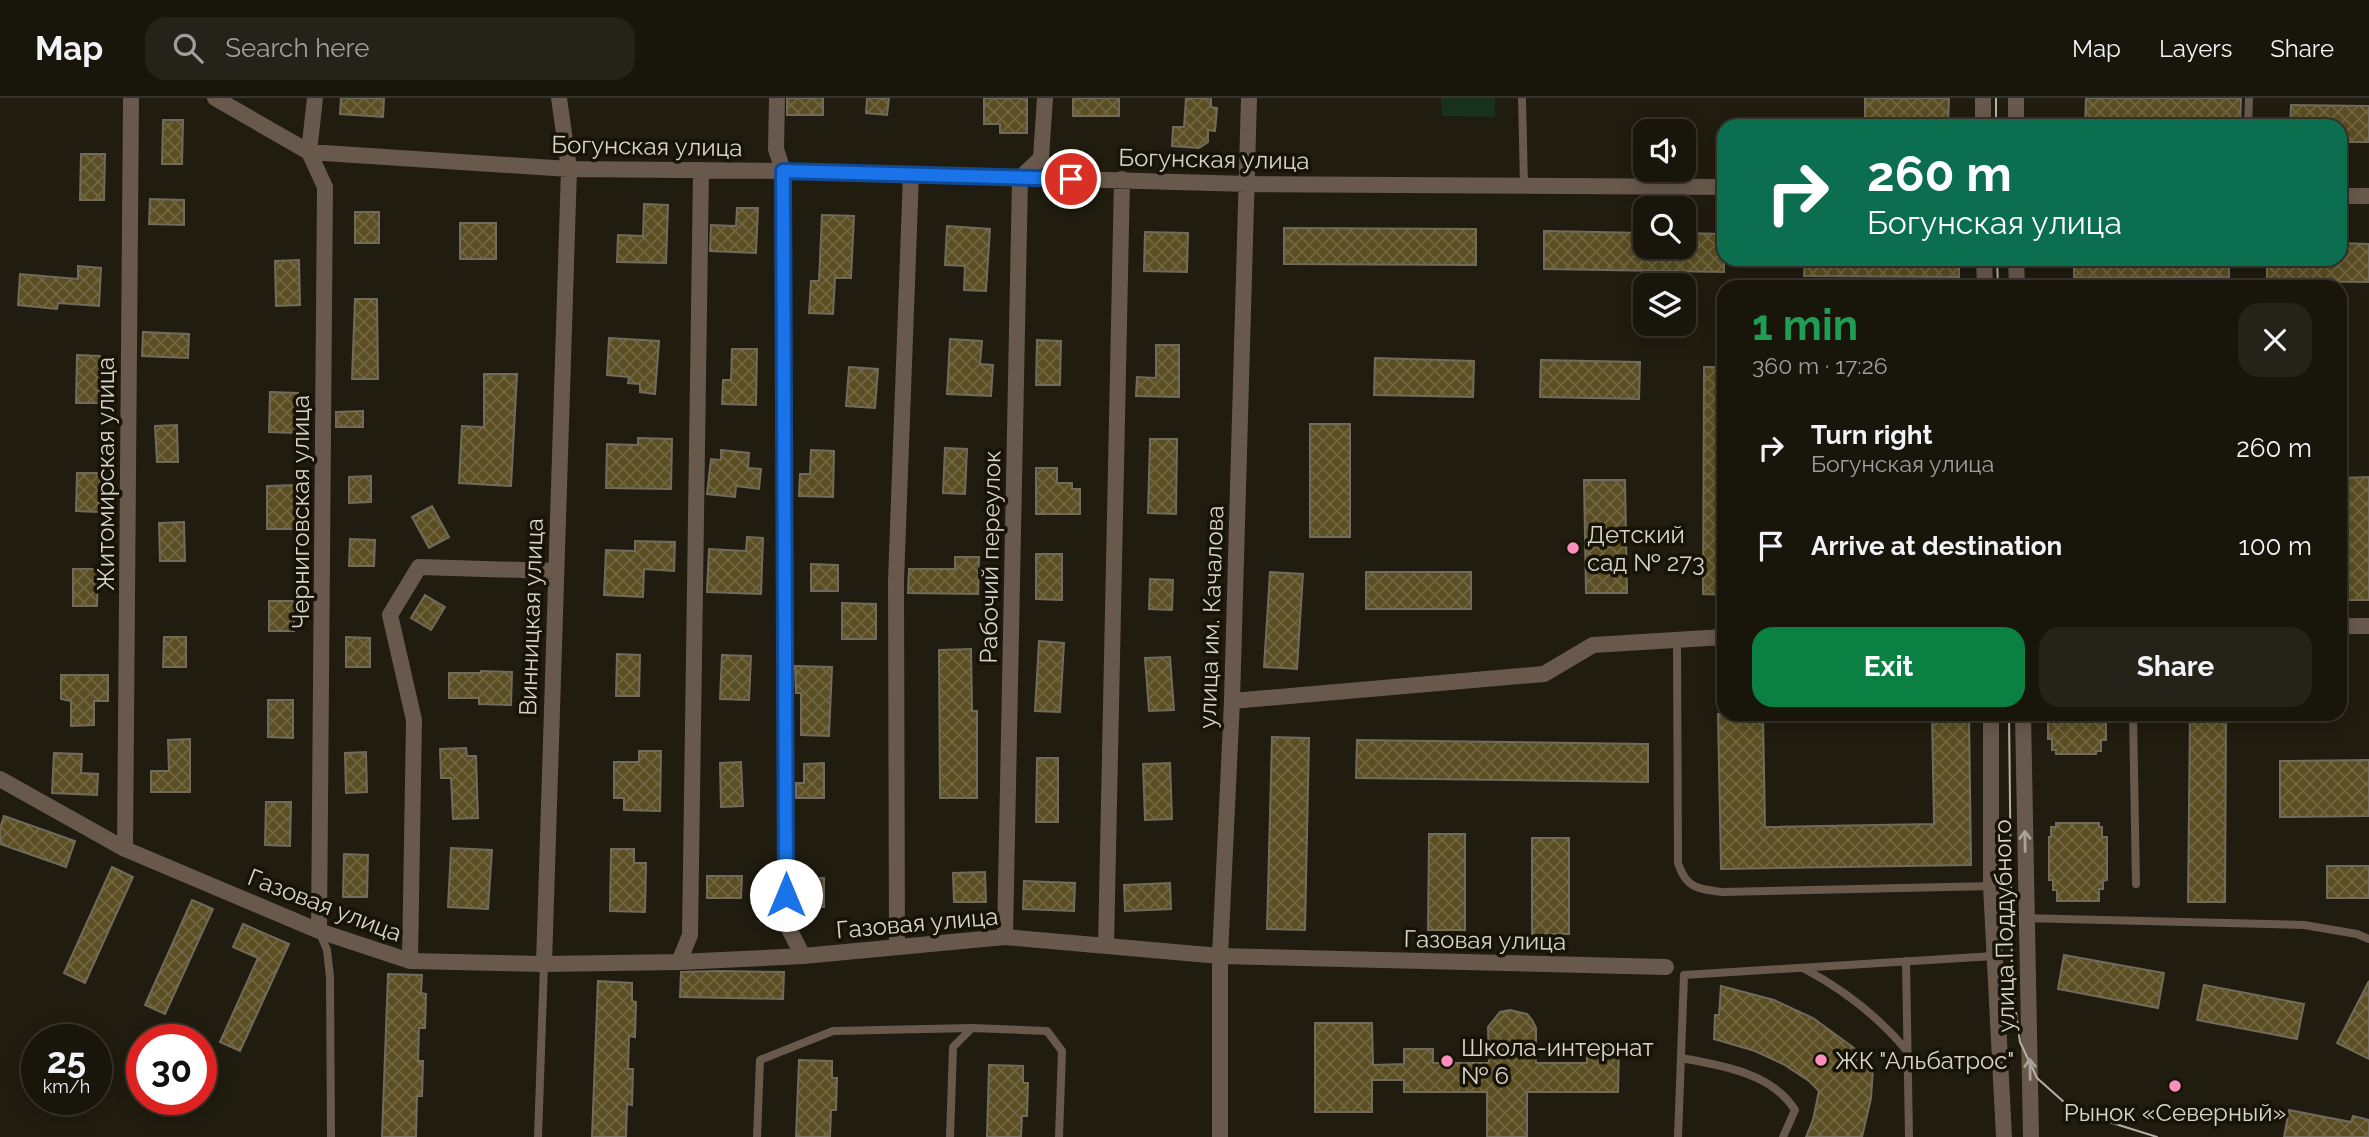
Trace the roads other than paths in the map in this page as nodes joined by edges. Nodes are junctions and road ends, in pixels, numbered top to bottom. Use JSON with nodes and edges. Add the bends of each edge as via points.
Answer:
{"nodes":[{"id":1,"x":131,"y":98,"type":"edge"},
{"id":2,"x":215,"y":98,"type":"edge"},
{"id":3,"x":315,"y":98,"type":"edge"},
{"id":4,"x":559,"y":98,"type":"edge"},
{"id":5,"x":777,"y":98,"type":"edge"},
{"id":6,"x":1045,"y":98,"type":"edge"},
{"id":7,"x":1249,"y":98,"type":"edge"},
{"id":8,"x":1522,"y":98,"type":"edge"},
{"id":9,"x":1983,"y":98,"type":"edge"},
{"id":10,"x":2016,"y":98,"type":"edge"},
{"id":11,"x":2249,"y":98,"type":"edge"},
{"id":12,"x":1983,"y":119,"type":"edge"},
{"id":13,"x":2016,"y":119,"type":"edge"},
{"id":14,"x":2248,"y":119,"type":"edge"},
{"id":15,"x":309,"y":152,"type":"junction"},
{"id":16,"x":569,"y":169,"type":"junction"},
{"id":17,"x":701,"y":170,"type":"junction"},
{"id":18,"x":783,"y":171,"type":"junction"},
{"id":19,"x":911,"y":174,"type":"junction"},
{"id":20,"x":1020,"y":178,"type":"junction"},
{"id":21,"x":1122,"y":179,"type":"junction"},
{"id":22,"x":1248,"y":184,"type":"junction"},
{"id":23,"x":1524,"y":186,"type":"junction"},
{"id":24,"x":1717,"y":187,"type":"edge"},
{"id":25,"x":2347,"y":196,"type":"edge"},
{"id":26,"x":2369,"y":197,"type":"edge"},
{"id":27,"x":555,"y":571,"type":"junction"},
{"id":28,"x":2347,"y":625,"type":"edge"},
{"id":29,"x":2369,"y":625,"type":"edge"},
{"id":30,"x":1717,"y":636,"type":"edge"},
{"id":31,"x":1677,"y":638,"type":"junction"},
{"id":32,"x":1232,"y":701,"type":"junction"},
{"id":33,"x":1991,"y":721,"type":"edge"},
{"id":34,"x":2022,"y":721,"type":"edge"},
{"id":35,"x":2133,"y":721,"type":"edge"},
{"id":36,"x":0,"y":779,"type":"edge"},
{"id":37,"x":125,"y":849,"type":"junction"},
{"id":38,"x":2136,"y":884,"type":"dead end"},
{"id":39,"x":1991,"y":886,"type":"junction"},
{"id":40,"x":2027,"y":918,"type":"junction"},
{"id":41,"x":319,"y":931,"type":"junction"},
{"id":42,"x":1005,"y":937,"type":"junction"},
{"id":43,"x":2369,"y":939,"type":"edge"},
{"id":44,"x":897,"y":946,"type":"junction"},
{"id":45,"x":1106,"y":946,"type":"junction"},
{"id":46,"x":803,"y":956,"type":"junction"},
{"id":47,"x":1220,"y":956,"type":"junction"},
{"id":48,"x":1996,"y":956,"type":"junction"},
{"id":49,"x":410,"y":961,"type":"junction"},
{"id":50,"x":1906,"y":961,"type":"junction"},
{"id":51,"x":679,"y":962,"type":"junction"},
{"id":52,"x":544,"y":964,"type":"junction"},
{"id":53,"x":1666,"y":967,"type":"dead end"},
{"id":54,"x":1802,"y":968,"type":"junction"},
{"id":55,"x":972,"y":1028,"type":"junction"},
{"id":56,"x":1907,"y":1051,"type":"junction"},
{"id":57,"x":1681,"y":1058,"type":"junction"},
{"id":58,"x":331,"y":1137,"type":"edge"},
{"id":59,"x":538,"y":1137,"type":"edge"},
{"id":60,"x":757,"y":1137,"type":"edge"},
{"id":61,"x":950,"y":1137,"type":"edge"},
{"id":62,"x":1059,"y":1137,"type":"edge"},
{"id":63,"x":1220,"y":1137,"type":"edge"},
{"id":64,"x":1678,"y":1137,"type":"edge"},
{"id":65,"x":1783,"y":1137,"type":"edge"},
{"id":66,"x":1909,"y":1137,"type":"edge"},
{"id":67,"x":2004,"y":1137,"type":"edge"},
{"id":68,"x":2031,"y":1137,"type":"edge"}],
"edges":[{"from":1,"to":37,"type":"street","name":"Житомирская улица"},
{"from":2,"to":15,"type":"street","name":"Богунская улица"},
{"from":3,"to":15,"type":"street"},
{"from":4,"to":16,"type":"street","name":"Винницкая улица"},
{"from":5,"to":18,"type":"street","via":[[776,149]]},
{"from":6,"to":20,"type":"street","via":[[1041,158]]},
{"from":7,"to":22,"type":"street","name":"улица им. Качалова"},
{"from":8,"to":23,"type":"lane"},
{"from":9,"to":12,"type":"street"},
{"from":10,"to":13,"type":"street"},
{"from":11,"to":14,"type":"lane"},
{"from":15,"to":16,"type":"street","name":"Богунская улица"},
{"from":15,"to":41,"type":"street","name":"Черниговская улица","via":[[325,187]]},
{"from":16,"to":17,"type":"street","name":"Богунская улица"},
{"from":16,"to":27,"type":"street","name":"Винницкая улица"},
{"from":17,"to":18,"type":"street","name":"Богунская улица"},
{"from":17,"to":51,"type":"street","via":[[690,935]]},
{"from":18,"to":19,"type":"street","name":"Богунская улица"},
{"from":18,"to":46,"type":"street","via":[[786,923]]},
{"from":19,"to":20,"type":"street","name":"Богунская улица"},
{"from":19,"to":44,"type":"street","via":[[896,581]]},
{"from":20,"to":21,"type":"street","name":"Богунская улица"},
{"from":20,"to":42,"type":"street","name":"Рабочий переулок"},
{"from":21,"to":22,"type":"street","name":"Богунская улица"},
{"from":21,"to":45,"type":"street"},
{"from":22,"to":23,"type":"street","name":"Богунская улица"},
{"from":22,"to":32,"type":"street","name":"улица им. Качалова"},
{"from":23,"to":24,"type":"street","name":"Богунская улица"},
{"from":25,"to":26,"type":"street"},
{"from":27,"to":49,"type":"street","via":[[419,567],[390,615],[414,720]]},
{"from":27,"to":52,"type":"street","name":"Винницкая улица"},
{"from":28,"to":29,"type":"street"},
{"from":30,"to":31,"type":"street"},
{"from":31,"to":32,"type":"street","via":[[1593,645],[1544,674]]},
{"from":31,"to":39,"type":"lane","via":[[1678,863],[1686,881],[1722,892]]},
{"from":32,"to":47,"type":"street","name":"улица им. Качалова"},
{"from":33,"to":39,"type":"street","name":"улица Поддубного"},
{"from":40,"to":34,"type":"street","name":"улица Поддубного","one_way":true},
{"from":35,"to":38,"type":"lane"},
{"from":36,"to":37,"type":"street","name":"Газовая улица"},
{"from":37,"to":41,"type":"street","name":"Газовая улица"},
{"from":39,"to":48,"type":"street","name":"улица Поддубного"},
{"from":40,"to":43,"type":"lane","via":[[2304,925]]},
{"from":68,"to":40,"type":"street","name":"улица Поддубного","one_way":true},
{"from":41,"to":49,"type":"street","name":"Газовая улица"},
{"from":41,"to":58,"type":"lane","via":[[330,977]]},
{"from":42,"to":44,"type":"street","name":"Газовая улица"},
{"from":42,"to":45,"type":"street","name":"Газовая улица"},
{"from":44,"to":46,"type":"street","name":"Газовая улица"},
{"from":45,"to":47,"type":"street","name":"Газовая улица"},
{"from":46,"to":51,"type":"street","name":"Газовая улица"},
{"from":47,"to":53,"type":"street","name":"Газовая улица"},
{"from":47,"to":63,"type":"street","name":"улица им. Качалова"},
{"from":48,"to":50,"type":"lane"},
{"from":48,"to":67,"type":"street","name":"улица Поддубного"},
{"from":49,"to":52,"type":"street","name":"Газовая улица"},
{"from":50,"to":54,"type":"lane"},
{"from":50,"to":56,"type":"lane"},
{"from":51,"to":52,"type":"street","name":"Газовая улица"},
{"from":52,"to":59,"type":"lane","name":"Винницкая улица"},
{"from":54,"to":56,"type":"lane","via":[[1860,1005]]},
{"from":54,"to":57,"type":"lane","via":[[1684,975]]},
{"from":55,"to":60,"type":"lane","via":[[834,1031],[760,1060]]},
{"from":55,"to":61,"type":"lane","via":[[953,1047]]},
{"from":55,"to":62,"type":"lane","via":[[1047,1031],[1062,1051]]},
{"from":56,"to":66,"type":"lane"},
{"from":57,"to":64,"type":"lane"},
{"from":57,"to":65,"type":"lane","via":[[1730,1069],[1774,1089],[1796,1110]]}]}
